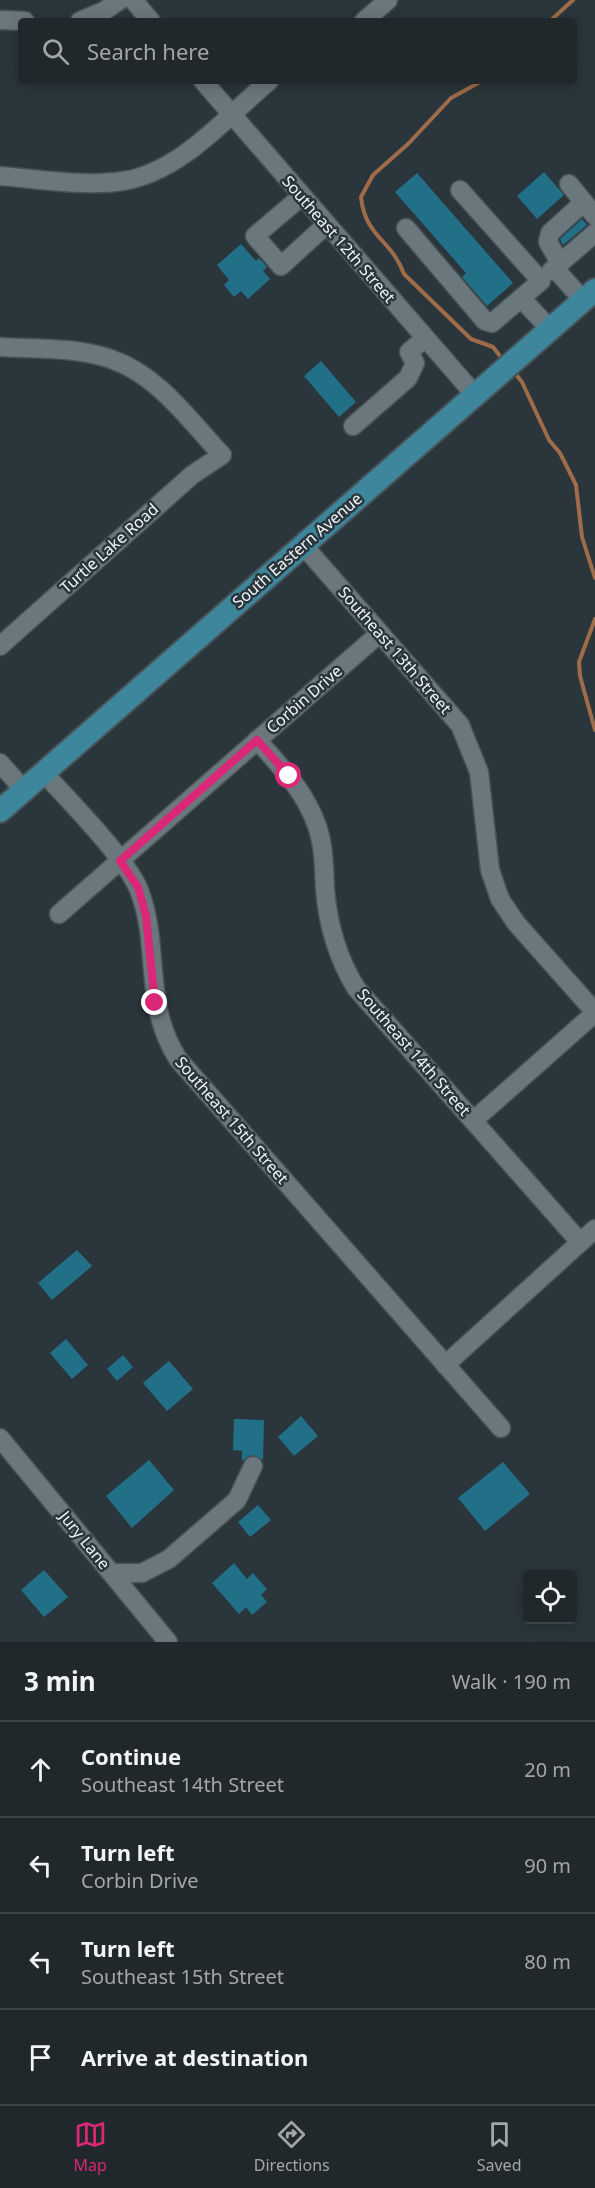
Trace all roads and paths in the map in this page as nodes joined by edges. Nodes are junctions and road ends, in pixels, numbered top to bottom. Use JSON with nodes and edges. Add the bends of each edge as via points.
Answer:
{"nodes":[{"id":1,"x":120,"y":0,"type":"edge"},
{"id":2,"x":133,"y":0,"type":"edge"},
{"id":3,"x":388,"y":0,"type":"edge"},
{"id":4,"x":87,"y":18,"type":"edge"},
{"id":5,"x":148,"y":18,"type":"edge"},
{"id":6,"x":367,"y":18,"type":"edge"},
{"id":7,"x":0,"y":20,"type":"edge"},
{"id":8,"x":18,"y":21,"type":"edge"},
{"id":9,"x":206,"y":84,"type":"edge"},
{"id":10,"x":265,"y":84,"type":"edge"},
{"id":11,"x":231,"y":114,"type":"junction"},
{"id":12,"x":0,"y":176,"type":"edge"},
{"id":13,"x":569,"y":184,"type":"dead end"},
{"id":14,"x":460,"y":189,"type":"dead end"},
{"id":15,"x":302,"y":196,"type":"junction"},
{"id":16,"x":591,"y":210,"type":"edge"},
{"id":17,"x":326,"y":225,"type":"junction"},
{"id":18,"x":406,"y":228,"type":"dead end"},
{"id":19,"x":595,"y":233,"type":"edge"},
{"id":20,"x":552,"y":271,"type":"junction"},
{"id":21,"x":591,"y":295,"type":"edge"},
{"id":22,"x":521,"y":298,"type":"junction"},
{"id":23,"x":550,"y":329,"type":"junction"},
{"id":24,"x":425,"y":338,"type":"junction"},
{"id":25,"x":0,"y":347,"type":"edge"},
{"id":26,"x":475,"y":395,"type":"junction"},
{"id":27,"x":353,"y":426,"type":"dead end"},
{"id":28,"x":303,"y":545,"type":"junction"},
{"id":29,"x":380,"y":633,"type":"junction"},
{"id":30,"x":0,"y":646,"type":"edge"},
{"id":31,"x":257,"y":740,"type":"junction"},
{"id":32,"x":0,"y":763,"type":"edge"},
{"id":33,"x":44,"y":772,"type":"junction"},
{"id":34,"x":8,"y":801,"type":"edge"},
{"id":35,"x":120,"y":861,"type":"junction"},
{"id":36,"x":59,"y":914,"type":"dead end"},
{"id":37,"x":595,"y":1013,"type":"edge"},
{"id":38,"x":474,"y":1120,"type":"junction"},
{"id":39,"x":595,"y":1229,"type":"edge"},
{"id":40,"x":580,"y":1242,"type":"junction"},
{"id":41,"x":445,"y":1365,"type":"junction"},
{"id":42,"x":501,"y":1428,"type":"dead end"},
{"id":43,"x":0,"y":1438,"type":"edge"},
{"id":44,"x":253,"y":1466,"type":"dead end"},
{"id":45,"x":112,"y":1573,"type":"junction"},
{"id":46,"x":168,"y":1642,"type":"edge"}],
"edges":[{"from":1,"to":4,"type":"street"},
{"from":2,"to":5,"type":"street"},
{"from":3,"to":6,"type":"street"},
{"from":7,"to":8,"type":"street"},
{"from":9,"to":11,"type":"street","name":"Southeast 12th Street"},
{"from":10,"to":11,"type":"street"},
{"from":11,"to":12,"type":"street","via":[[180,156],[140,177],[82,182]]},
{"from":11,"to":15,"type":"street","name":"Southeast 12th Street"},
{"from":13,"to":16,"type":"street"},
{"from":14,"to":20,"type":"street"},
{"from":15,"to":17,"type":"street","name":"Southeast 12th Street"},
{"from":15,"to":17,"type":"street","via":[[255,236],[281,266]]},
{"from":16,"to":20,"type":"street","via":[[550,233]]},
{"from":17,"to":24,"type":"street","name":"Southeast 12th Street"},
{"from":18,"to":22,"type":"street","via":[[485,321],[492,323]]},
{"from":19,"to":20,"type":"street"},
{"from":20,"to":21,"type":"street"},
{"from":20,"to":22,"type":"street"},
{"from":21,"to":23,"type":"main road","name":"South Eastern Avenue"},
{"from":22,"to":23,"type":"street"},
{"from":23,"to":26,"type":"main road","name":"South Eastern Avenue"},
{"from":24,"to":26,"type":"street","name":"Southeast 12th Street"},
{"from":24,"to":27,"type":"street","via":[[409,352],[415,363],[408,378]]},
{"from":25,"to":30,"type":"street","name":"Turtle Lake Road","via":[[89,354],[127,366],[164,392],[222,455],[192,475]]},
{"from":26,"to":28,"type":"main road","name":"South Eastern Avenue"},
{"from":28,"to":29,"type":"street","name":"Southeast 13th Street"},
{"from":28,"to":33,"type":"main road","name":"South Eastern Avenue"},
{"from":29,"to":31,"type":"street","name":"Corbin Drive"},
{"from":29,"to":37,"type":"street","name":"Southeast 13th Street","via":[[447,708],[468,741],[478,772],[490,870],[500,899],[516,923]]},
{"from":31,"to":35,"type":"street","name":"Corbin Drive"},
{"from":31,"to":38,"type":"street","name":"Southeast 14th Street","via":[[303,794],[314,818],[323,847],[330,928],[348,976]]},
{"from":32,"to":34,"type":"street"},
{"from":33,"to":34,"type":"main road","name":"South Eastern Avenue"},
{"from":33,"to":35,"type":"street","name":"Southeast 15th Street"},
{"from":35,"to":36,"type":"street","name":"Corbin Drive"},
{"from":35,"to":41,"type":"street","name":"Southeast 15th Street","via":[[142,898],[155,1003],[164,1033],[178,1059]]},
{"from":37,"to":38,"type":"street"},
{"from":38,"to":40,"type":"street","name":"Southeast 14th Street"},
{"from":39,"to":40,"type":"street"},
{"from":40,"to":41,"type":"street"},
{"from":41,"to":42,"type":"street","name":"Southeast 15th Street"},
{"from":43,"to":45,"type":"street","name":"Jury Lane"},
{"from":44,"to":45,"type":"street","via":[[237,1500],[169,1559],[142,1573]]},
{"from":45,"to":46,"type":"street","name":"Jury Lane"}]}
